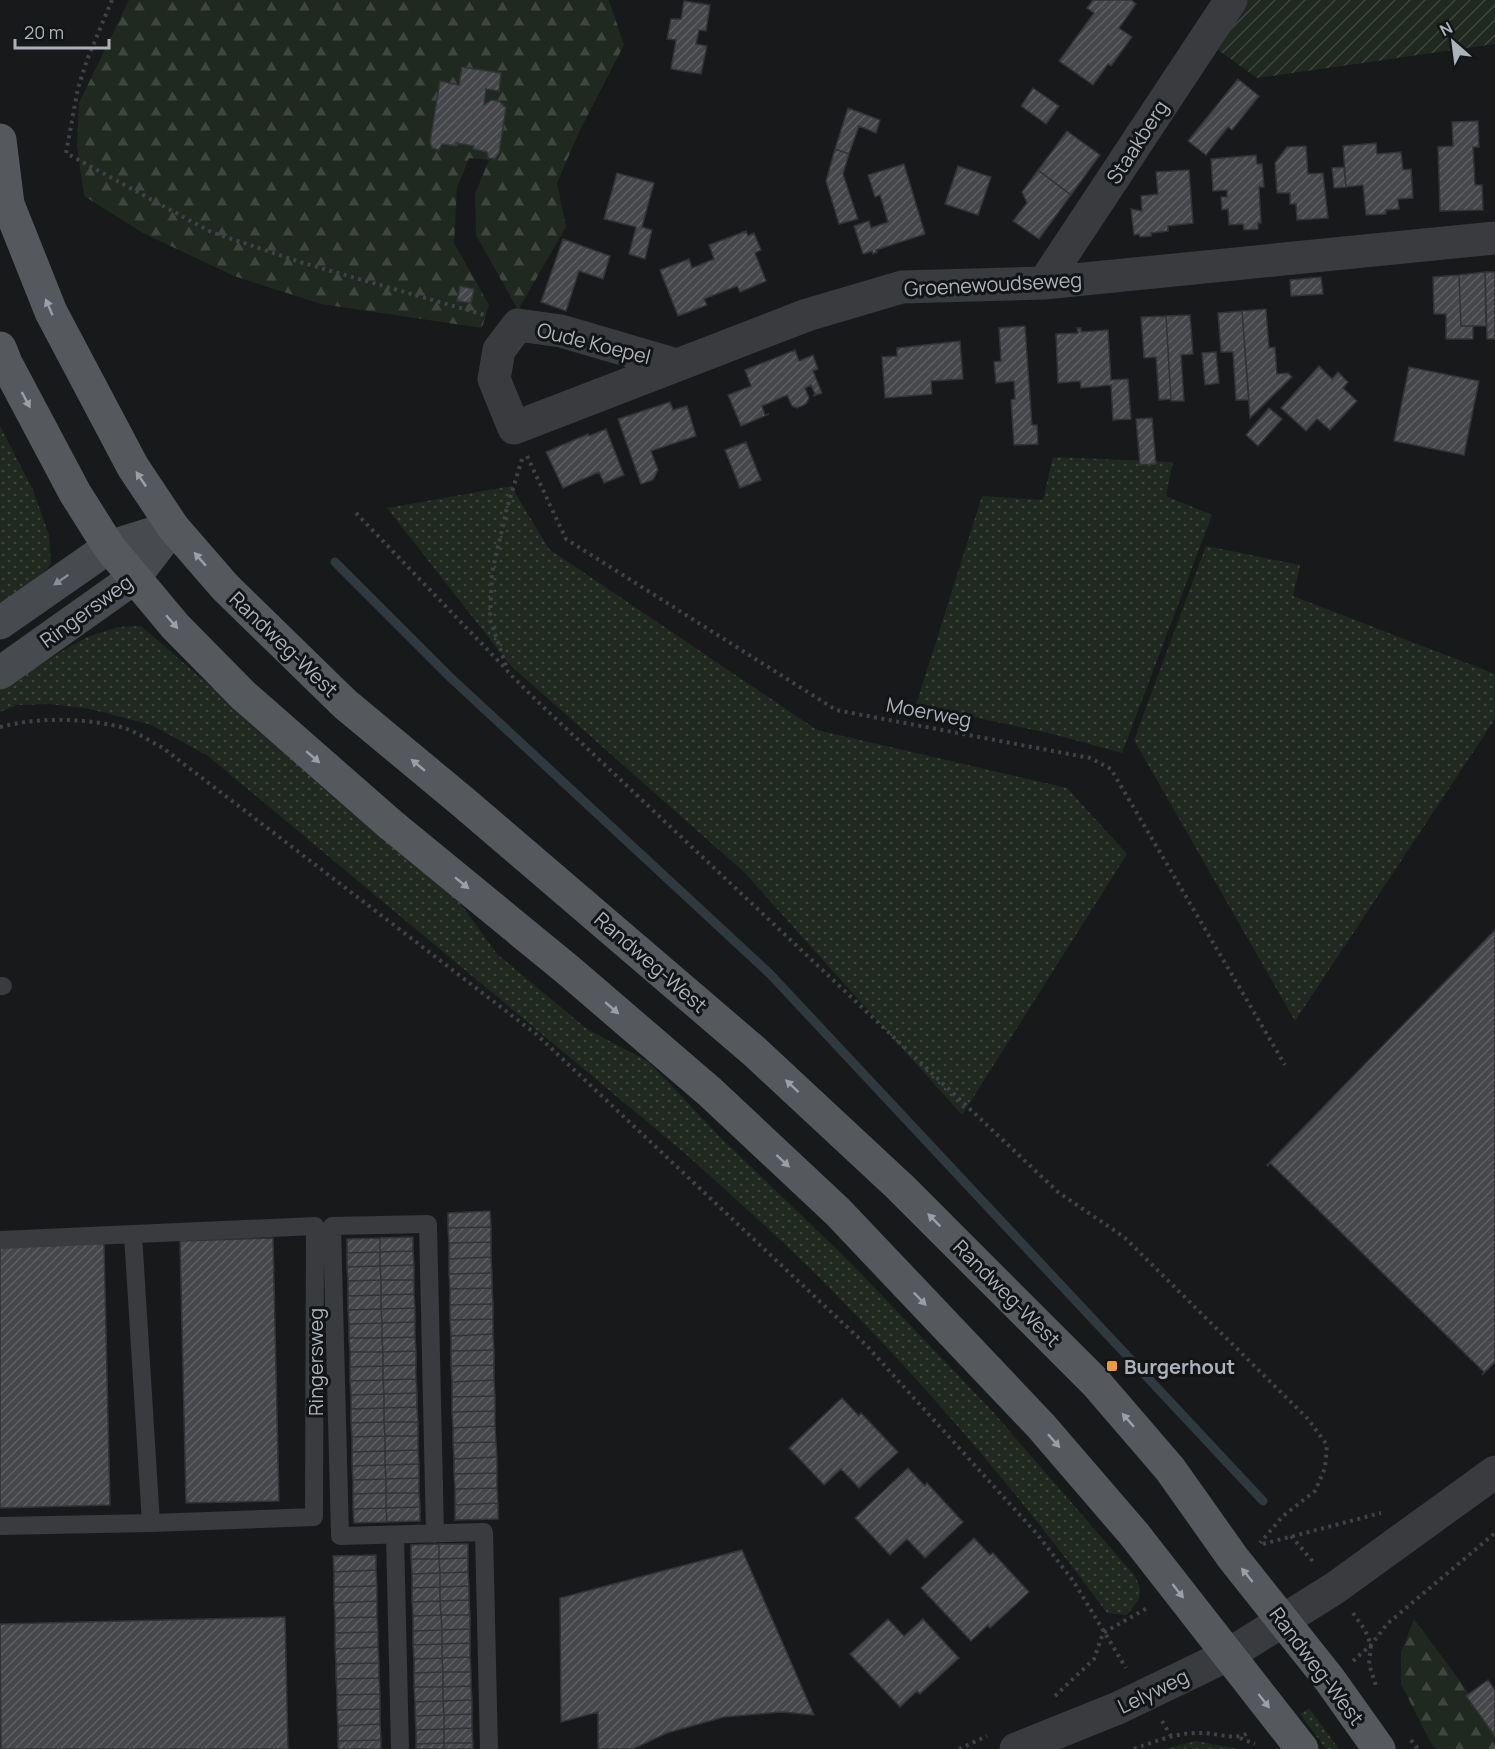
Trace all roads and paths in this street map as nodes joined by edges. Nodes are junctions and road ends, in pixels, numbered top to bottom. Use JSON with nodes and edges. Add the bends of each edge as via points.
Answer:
{"nodes":[{"id":1,"x":112,"y":0,"type":"edge"},
{"id":2,"x":1231,"y":0,"type":"edge"},
{"id":3,"x":0,"y":140,"type":"edge"},
{"id":4,"x":1495,"y":238,"type":"edge"},
{"id":5,"x":1044,"y":283,"type":"junction"},
{"id":6,"x":518,"y":324,"type":"junction"},
{"id":7,"x":0,"y":348,"type":"edge"},
{"id":8,"x":676,"y":365,"type":"junction"},
{"id":9,"x":519,"y":440,"type":"junction"},
{"id":10,"x":356,"y":513,"type":"dead end"},
{"id":11,"x":173,"y":527,"type":"junction"},
{"id":12,"x":109,"y":547,"type":"junction"},
{"id":13,"x":134,"y":578,"type":"junction"},
{"id":14,"x":0,"y":622,"type":"edge"},
{"id":15,"x":508,"y":672,"type":"junction"},
{"id":16,"x":0,"y":673,"type":"edge"},
{"id":17,"x":0,"y":727,"type":"edge"},
{"id":18,"x":1286,"y":1065,"type":"dead end"},
{"id":19,"x":133,"y":1235,"type":"junction"},
{"id":20,"x":0,"y":1240,"type":"edge"},
{"id":21,"x":1495,"y":1472,"type":"edge"},
{"id":22,"x":151,"y":1523,"type":"junction"},
{"id":23,"x":0,"y":1526,"type":"edge"},
{"id":24,"x":1495,"y":1533,"type":"edge"},
{"id":25,"x":435,"y":1534,"type":"junction"},
{"id":26,"x":395,"y":1535,"type":"junction"},
{"id":27,"x":1258,"y":1546,"type":"dead end"},
{"id":28,"x":1284,"y":1620,"type":"junction"},
{"id":29,"x":1103,"y":1633,"type":"junction"},
{"id":30,"x":1371,"y":1646,"type":"dead end"},
{"id":31,"x":1228,"y":1655,"type":"junction"},
{"id":32,"x":1143,"y":1695,"type":"junction"},
{"id":33,"x":1052,"y":1698,"type":"dead end"},
{"id":34,"x":1239,"y":1738,"type":"dead end"},
{"id":35,"x":1003,"y":1742,"type":"edge"},
{"id":36,"x":400,"y":1749,"type":"edge"},
{"id":37,"x":489,"y":1749,"type":"edge"},
{"id":38,"x":959,"y":1749,"type":"edge"},
{"id":39,"x":1262,"y":1749,"type":"edge"},
{"id":40,"x":1302,"y":1749,"type":"edge"},
{"id":41,"x":1379,"y":1749,"type":"edge"}],
"edges":[{"from":1,"to":6,"type":"path","via":[[78,88],[66,153],[211,232],[303,263]]},
{"from":2,"to":5,"type":"street","name":"Staakberg"},
{"from":11,"to":3,"type":"main road","name":"Randweg-West","one_way":true,"via":[[133,466],[51,312],[8,204]]},
{"from":4,"to":5,"type":"street","name":"Groenewoudseweg"},
{"from":5,"to":8,"type":"street","name":"Groenewoudseweg","via":[[902,286],[807,315]]},
{"from":6,"to":8,"type":"street","name":"Oude Koepel","via":[[561,331]]},
{"from":6,"to":9,"type":"street","name":"Oude Koepel","via":[[499,350],[495,378]]},
{"from":7,"to":12,"type":"main road","one_way":true,"via":[[75,493]]},
{"from":8,"to":9,"type":"street","name":"Groenewoudseweg"},
{"from":9,"to":15,"type":"path","via":[[492,573],[490,619]]},
{"from":9,"to":18,"type":"path","name":"Moerweg","via":[[566,539],[837,710],[1090,758],[1111,769]]},
{"from":10,"to":15,"type":"path"},
{"from":11,"to":12,"type":"main road","name":"Ringersweg"},
{"from":11,"to":13,"type":"main road","name":"Ringersweg"},
{"from":28,"to":11,"type":"main road","name":"Randweg-West","one_way":true,"via":[[1233,1558],[1170,1469],[1096,1383],[909,1195],[755,1052],[345,704],[225,587]]},
{"from":12,"to":13,"type":"main road"},
{"from":12,"to":14,"type":"main road","name":"Ringersweg","one_way":true},
{"from":13,"to":16,"type":"main road","name":"Ringersweg"},
{"from":13,"to":31,"type":"main road","one_way":true,"via":[[243,695],[390,824],[710,1092],[838,1212],[1041,1426],[1134,1534]]},
{"from":15,"to":27,"type":"path","via":[[1058,1192],[1124,1237],[1308,1419],[1327,1445],[1325,1468],[1315,1491],[1283,1516]]},
{"from":17,"to":29,"type":"path","via":[[25,720],[70,720],[123,728],[163,748],[536,1034],[865,1344],[1037,1534],[1074,1582]]},
{"from":19,"to":20,"type":"lane","name":"Ringersweg"},
{"from":19,"to":22,"type":"lane"},
{"from":19,"to":22,"type":"lane","name":"Ringersweg","via":[[315,1226],[314,1517]]},
{"from":21,"to":28,"type":"street","via":[[1335,1588]]},
{"from":22,"to":23,"type":"lane","name":"Ringersweg"},
{"from":24,"to":30,"type":"path","via":[[1387,1624]]},
{"from":25,"to":26,"type":"lane"},
{"from":25,"to":26,"type":"lane","via":[[428,1224],[332,1226],[340,1536]]},
{"from":25,"to":37,"type":"lane","via":[[483,1532]]},
{"from":26,"to":36,"type":"lane"},
{"from":28,"to":31,"type":"street","name":"Lelyweg"},
{"from":28,"to":41,"type":"main road","name":"Randweg-West"},
{"from":29,"to":32,"type":"path"},
{"from":29,"to":33,"type":"path","via":[[1094,1659]]},
{"from":31,"to":32,"type":"street","name":"Lelyweg"},
{"from":31,"to":40,"type":"main road","one_way":true},
{"from":32,"to":35,"type":"street","name":"Lelyweg","via":[[1118,1708]]},
{"from":34,"to":39,"type":"path"},
{"from":35,"to":38,"type":"path"}]}
